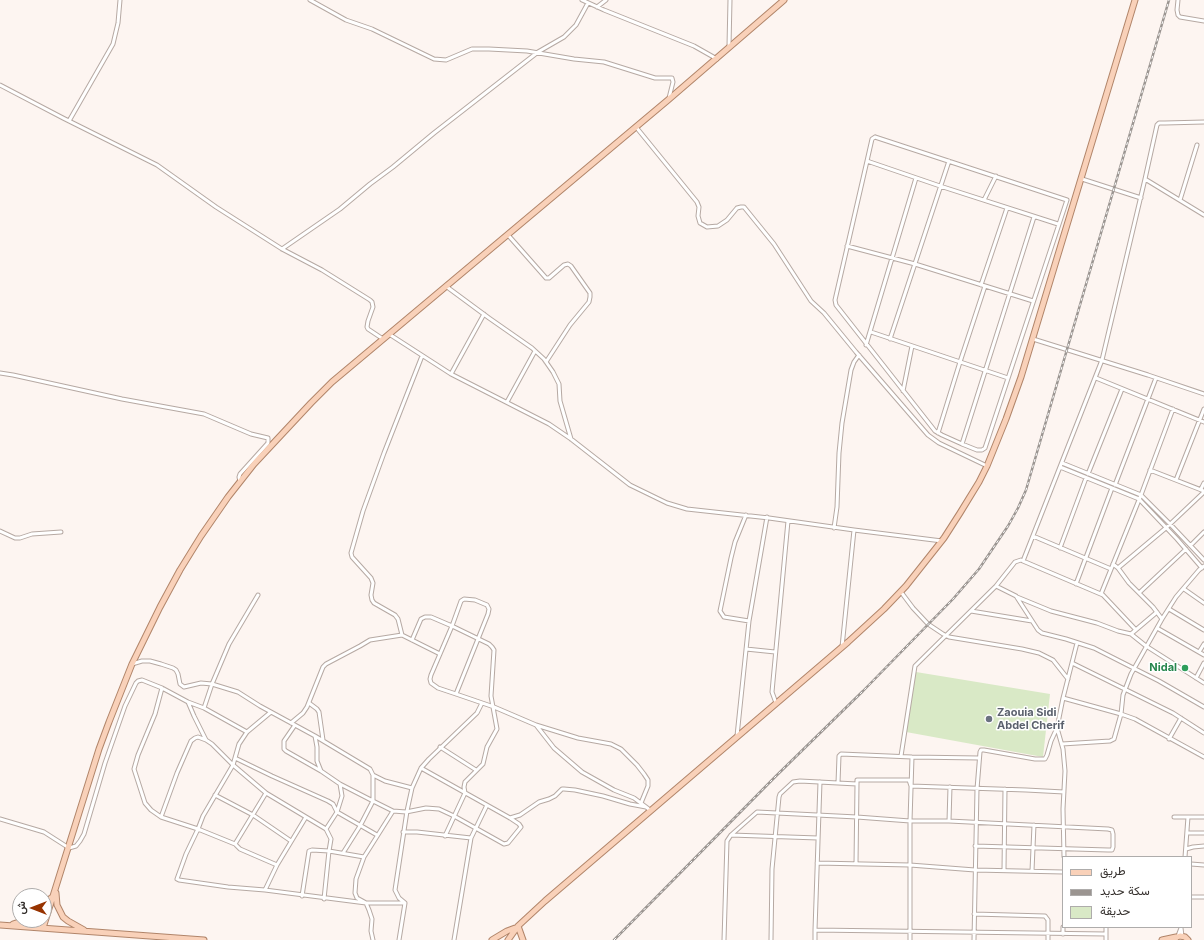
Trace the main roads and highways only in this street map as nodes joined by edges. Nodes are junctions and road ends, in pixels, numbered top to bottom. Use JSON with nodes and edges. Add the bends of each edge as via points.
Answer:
{"nodes":[{"id":1,"x":784,"y":0,"type":"edge"},
{"id":2,"x":1135,"y":0,"type":"edge"},
{"id":3,"x":56,"y":890,"type":"junction"},
{"id":4,"x":52,"y":896,"type":"edge"},
{"id":5,"x":52,"y":903,"type":"edge"},
{"id":6,"x":12,"y":924,"type":"edge"},
{"id":7,"x":0,"y":925,"type":"edge"},
{"id":8,"x":9,"y":925,"type":"junction"},
{"id":9,"x":12,"y":925,"type":"edge"},
{"id":10,"x":517,"y":927,"type":"junction"},
{"id":11,"x":44,"y":928,"type":"edge"},
{"id":12,"x":89,"y":932,"type":"junction"},
{"id":13,"x":1181,"y":938,"type":"edge"},
{"id":14,"x":204,"y":940,"type":"edge"},
{"id":15,"x":492,"y":940,"type":"edge"},
{"id":16,"x":508,"y":940,"type":"edge"},
{"id":17,"x":523,"y":940,"type":"edge"},
{"id":18,"x":1162,"y":940,"type":"edge"},
{"id":19,"x":1194,"y":940,"type":"edge"}],
"edges":[{"from":1,"to":3,"type":"main road","via":[[332,382],[240,482],[180,570],[132,664],[109,722]]},
{"from":2,"to":10,"type":"main road","via":[[1021,377],[987,466],[942,541],[884,609],[648,809]]},
{"from":3,"to":4,"type":"main road"},
{"from":3,"to":5,"type":"main road"},
{"from":3,"to":12,"type":"main road","via":[[63,917]]},
{"from":6,"to":8,"type":"main road"},
{"from":7,"to":8,"type":"main road"},
{"from":8,"to":9,"type":"main road"},
{"from":10,"to":15,"type":"main road"},
{"from":10,"to":16,"type":"main road"},
{"from":10,"to":17,"type":"main road"},
{"from":11,"to":12,"type":"main road"},
{"from":12,"to":14,"type":"main road"},
{"from":13,"to":18,"type":"main road"},
{"from":13,"to":19,"type":"main road"}]}
